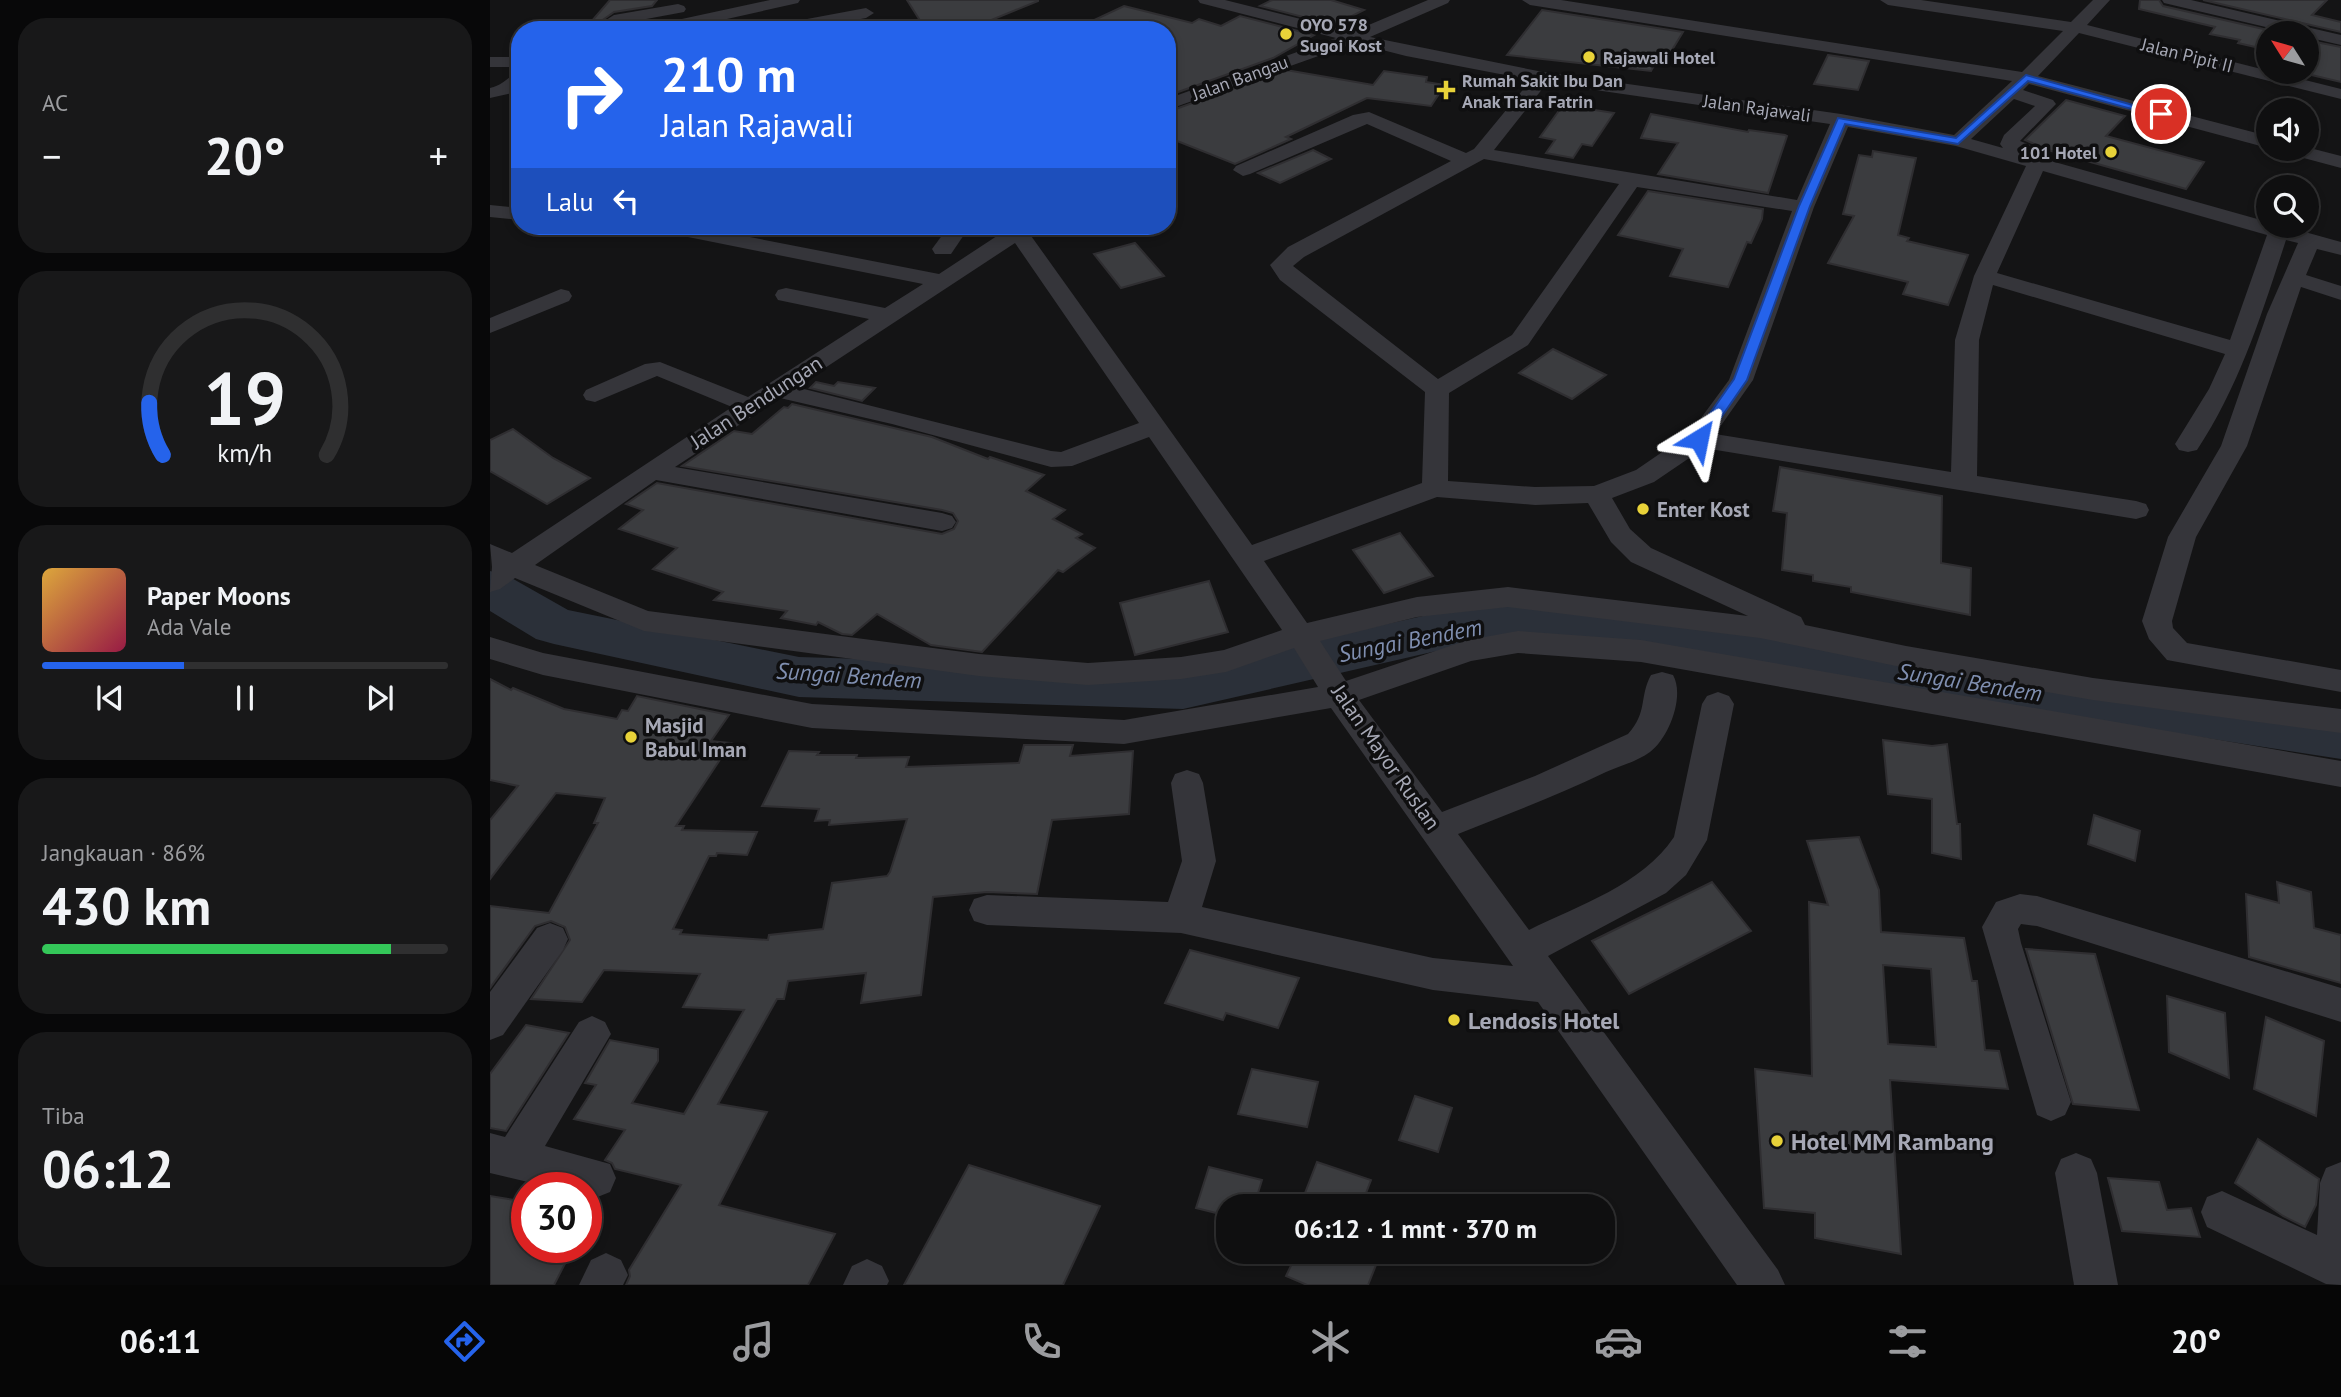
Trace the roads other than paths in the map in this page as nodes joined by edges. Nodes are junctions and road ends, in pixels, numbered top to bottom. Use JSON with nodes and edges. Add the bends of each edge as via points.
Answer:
{"nodes":[{"id":1,"x":734,"y":0,"type":"edge"},
{"id":2,"x":792,"y":0,"type":"edge"},
{"id":3,"x":1206,"y":0,"type":"edge"},
{"id":4,"x":1442,"y":0,"type":"edge"},
{"id":5,"x":1530,"y":0,"type":"edge"},
{"id":6,"x":2102,"y":0,"type":"edge"},
{"id":7,"x":2170,"y":0,"type":"edge"},
{"id":8,"x":1900,"y":1,"type":"edge"},
{"id":9,"x":861,"y":7,"type":"edge"},
{"id":10,"x":614,"y":20,"type":"dead end"},
{"id":11,"x":695,"y":21,"type":"edge"},
{"id":12,"x":817,"y":21,"type":"edge"},
{"id":13,"x":2073,"y":27,"type":"junction"},
{"id":14,"x":1356,"y":37,"type":"junction"},
{"id":15,"x":2341,"y":40,"type":"edge"},
{"id":16,"x":490,"y":62,"type":"edge"},
{"id":17,"x":511,"y":62,"type":"edge"},
{"id":18,"x":1893,"y":74,"type":"dead end"},
{"id":19,"x":1543,"y":77,"type":"junction"},
{"id":20,"x":2026,"y":78,"type":"junction"},
{"id":21,"x":511,"y":87,"type":"edge"},
{"id":22,"x":2009,"y":91,"type":"junction"},
{"id":23,"x":490,"y":93,"type":"edge"},
{"id":24,"x":2341,"y":94,"type":"edge"},
{"id":25,"x":1176,"y":101,"type":"edge"},
{"id":26,"x":1838,"y":128,"type":"junction"},
{"id":27,"x":2256,"y":139,"type":"edge"},
{"id":28,"x":1958,"y":141,"type":"junction"},
{"id":29,"x":2319,"y":156,"type":"edge"},
{"id":30,"x":1474,"y":157,"type":"junction"},
{"id":31,"x":2341,"y":162,"type":"edge"},
{"id":32,"x":2037,"y":163,"type":"junction"},
{"id":33,"x":1243,"y":170,"type":"dead end"},
{"id":34,"x":1632,"y":180,"type":"junction"},
{"id":35,"x":2160,"y":197,"type":"junction"},
{"id":36,"x":1804,"y":206,"type":"junction"},
{"id":37,"x":490,"y":211,"type":"edge"},
{"id":38,"x":511,"y":213,"type":"edge"},
{"id":39,"x":2256,"y":224,"type":"edge"},
{"id":40,"x":708,"y":235,"type":"edge"},
{"id":41,"x":953,"y":235,"type":"edge"},
{"id":42,"x":1007,"y":235,"type":"edge"},
{"id":43,"x":1020,"y":235,"type":"edge"},
{"id":44,"x":2277,"y":238,"type":"edge"},
{"id":45,"x":2303,"y":238,"type":"edge"},
{"id":46,"x":2310,"y":240,"type":"junction"},
{"id":47,"x":943,"y":249,"type":"dead end"},
{"id":48,"x":2341,"y":249,"type":"edge"},
{"id":49,"x":1984,"y":276,"type":"junction"},
{"id":50,"x":2293,"y":278,"type":"junction"},
{"id":51,"x":941,"y":281,"type":"junction"},
{"id":52,"x":2341,"y":293,"type":"edge"},
{"id":53,"x":786,"y":295,"type":"dead end"},
{"id":54,"x":561,"y":296,"type":"dead end"},
{"id":55,"x":890,"y":316,"type":"junction"},
{"id":56,"x":490,"y":326,"type":"edge"},
{"id":57,"x":2238,"y":350,"type":"junction"},
{"id":58,"x":776,"y":390,"type":"junction"},
{"id":59,"x":1437,"y":390,"type":"junction"},
{"id":60,"x":595,"y":396,"type":"dead end"},
{"id":61,"x":750,"y":406,"type":"junction"},
{"id":62,"x":1153,"y":428,"type":"junction"},
{"id":63,"x":1699,"y":439,"type":"junction"},
{"id":64,"x":2188,"y":444,"type":"dead end"},
{"id":65,"x":651,"y":471,"type":"junction"},
{"id":66,"x":1964,"y":482,"type":"junction"},
{"id":67,"x":1435,"y":488,"type":"junction"},
{"id":68,"x":1597,"y":494,"type":"junction"},
{"id":69,"x":2136,"y":510,"type":"dead end"},
{"id":70,"x":942,"y":522,"type":"dead end"},
{"id":71,"x":1245,"y":558,"type":"junction"},
{"id":72,"x":497,"y":570,"type":"edge"},
{"id":73,"x":1303,"y":639,"type":"junction"},
{"id":74,"x":1830,"y":639,"type":"junction"},
{"id":75,"x":490,"y":648,"type":"edge"},
{"id":76,"x":2341,"y":681,"type":"edge"},
{"id":77,"x":1662,"y":683,"type":"dead end"},
{"id":78,"x":1338,"y":692,"type":"junction"},
{"id":79,"x":1718,"y":704,"type":"dead end"},
{"id":80,"x":2341,"y":721,"type":"edge"},
{"id":81,"x":2341,"y":774,"type":"edge"},
{"id":82,"x":1187,"y":783,"type":"dead end"},
{"id":83,"x":1436,"y":829,"type":"junction"},
{"id":84,"x":987,"y":910,"type":"dead end"},
{"id":85,"x":1181,"y":918,"type":"junction"},
{"id":86,"x":550,"y":939,"type":"dead end"},
{"id":87,"x":1524,"y":950,"type":"junction"},
{"id":88,"x":1550,"y":987,"type":"junction"},
{"id":89,"x":2341,"y":1005,"type":"edge"},
{"id":90,"x":490,"y":1023,"type":"edge"},
{"id":91,"x":592,"y":1034,"type":"dead end"},
{"id":92,"x":2051,"y":1102,"type":"dead end"},
{"id":93,"x":503,"y":1155,"type":"edge"},
{"id":94,"x":571,"y":1172,"type":"edge"},
{"id":95,"x":2076,"y":1173,"type":"dead end"},
{"id":96,"x":2341,"y":1183,"type":"edge"},
{"id":97,"x":2222,"y":1212,"type":"dead end"},
{"id":98,"x":2339,"y":1268,"type":"edge"},
{"id":99,"x":1753,"y":1280,"type":"edge"},
{"id":100,"x":2096,"y":1285,"type":"edge"}],
"edges":[{"from":1,"to":10,"type":"street"},
{"from":2,"to":11,"type":"street"},
{"from":3,"to":14,"type":"street","name":"Jalan Rajawali"},
{"from":4,"to":14,"type":"street","name":"Jalan Bangau"},
{"from":5,"to":20,"type":"street"},
{"from":6,"to":13,"type":"street"},
{"from":7,"to":15,"type":"street"},
{"from":8,"to":13,"type":"street","name":"Jalan Pipit II"},
{"from":9,"to":12,"type":"street"},
{"from":13,"to":20,"type":"street"},
{"from":13,"to":24,"type":"street","name":"Jalan Pipit II"},
{"from":14,"to":19,"type":"street","name":"Jalan Rajawali"},
{"from":14,"to":25,"type":"street","name":"Jalan Bangau"},
{"from":16,"to":17,"type":"street"},
{"from":18,"to":22,"type":"street"},
{"from":19,"to":26,"type":"street","name":"Jalan Rajawali"},
{"from":19,"to":30,"type":"street"},
{"from":20,"to":22,"type":"street"},
{"from":20,"to":27,"type":"street"},
{"from":21,"to":23,"type":"street"},
{"from":22,"to":28,"type":"street"},
{"from":22,"to":35,"type":"street","via":[[2048,104],[2010,144],[2155,188],[2161,191]]},
{"from":26,"to":28,"type":"street","name":"Jalan Rajawali"},
{"from":26,"to":36,"type":"street"},
{"from":28,"to":32,"type":"street","name":"Jalan Rajawali"},
{"from":29,"to":31,"type":"street"},
{"from":30,"to":33,"type":"street","via":[[1369,118]]},
{"from":30,"to":34,"type":"street"},
{"from":30,"to":59,"type":"street","via":[[1296,252],[1281,265]]},
{"from":32,"to":35,"type":"street","name":"Jalan Rajawali"},
{"from":32,"to":49,"type":"street"},
{"from":34,"to":36,"type":"street"},
{"from":34,"to":59,"type":"street","via":[[1520,340]]},
{"from":35,"to":39,"type":"street","name":"Jalan Rajawali"},
{"from":36,"to":63,"type":"street","via":[[1741,380]]},
{"from":37,"to":38,"type":"street"},
{"from":40,"to":51,"type":"street"},
{"from":41,"to":47,"type":"street"},
{"from":42,"to":51,"type":"street","name":"Jalan Bendungan"},
{"from":43,"to":62,"type":"street","name":"Jalan Mayor Ruslan"},
{"from":44,"to":57,"type":"street"},
{"from":45,"to":46,"type":"street","name":"Jalan Rajawali"},
{"from":46,"to":48,"type":"street","name":"Jalan Rajawali"},
{"from":46,"to":50,"type":"street"},
{"from":49,"to":57,"type":"street"},
{"from":49,"to":66,"type":"street","via":[[1967,340]]},
{"from":50,"to":52,"type":"street"},
{"from":50,"to":76,"type":"street","via":[[2234,446],[2182,537],[2157,621],[2158,632],[2178,652]]},
{"from":51,"to":55,"type":"street","name":"Jalan Bendungan"},
{"from":53,"to":55,"type":"street"},
{"from":54,"to":56,"type":"street"},
{"from":55,"to":58,"type":"street","name":"Jalan Bendungan"},
{"from":57,"to":64,"type":"street"},
{"from":58,"to":61,"type":"street","name":"Jalan Bendungan"},
{"from":58,"to":62,"type":"street","via":[[1051,459],[1063,460]]},
{"from":59,"to":67,"type":"street"},
{"from":60,"to":61,"type":"street","via":[[660,369]]},
{"from":61,"to":65,"type":"street","name":"Jalan Bendungan"},
{"from":62,"to":71,"type":"street","name":"Jalan Mayor Ruslan"},
{"from":63,"to":66,"type":"street"},
{"from":63,"to":68,"type":"street","via":[[1645,476]]},
{"from":65,"to":70,"type":"street"},
{"from":65,"to":72,"type":"street","name":"Jalan Bendungan"},
{"from":66,"to":69,"type":"street"},
{"from":67,"to":68,"type":"street","via":[[1535,496]]},
{"from":67,"to":71,"type":"street"},
{"from":68,"to":74,"type":"street","via":[[1611,524],[1641,555]]},
{"from":71,"to":73,"type":"street","name":"Jalan Mayor Ruslan"},
{"from":72,"to":73,"type":"street","via":[[644,621],[979,665],[1088,674],[1181,668],[1226,661]]},
{"from":73,"to":74,"type":"street","via":[[1417,607],[1508,597]]},
{"from":73,"to":78,"type":"street","name":"Jalan Mayor Ruslan"},
{"from":74,"to":80,"type":"street","via":[[2093,689]]},
{"from":75,"to":78,"type":"street","via":[[543,664],[812,716],[1124,732]]},
{"from":77,"to":83,"type":"street","via":[[1653,727],[1639,743]]},
{"from":78,"to":81,"type":"street","via":[[1468,651],[1518,642],[1641,652]]},
{"from":78,"to":83,"type":"street","name":"Jalan Mayor Ruslan"},
{"from":79,"to":87,"type":"street","via":[[1690,840],[1674,865],[1654,883]]},
{"from":82,"to":85,"type":"street","via":[[1199,862]]},
{"from":83,"to":87,"type":"street","name":"Jalan Mayor Ruslan"},
{"from":84,"to":85,"type":"street"},
{"from":85,"to":88,"type":"street","via":[[1433,974]]},
{"from":86,"to":90,"type":"street"},
{"from":87,"to":88,"type":"street","name":"Jalan Mayor Ruslan"},
{"from":88,"to":99,"type":"street","name":"Jalan Mayor Ruslan"},
{"from":89,"to":92,"type":"street","via":[[2020,909],[2009,913],[2000,928]]},
{"from":91,"to":93,"type":"street"},
{"from":93,"to":94,"type":"street"},
{"from":95,"to":100,"type":"street"},
{"from":96,"to":98,"type":"street"},
{"from":97,"to":98,"type":"street"}]}
